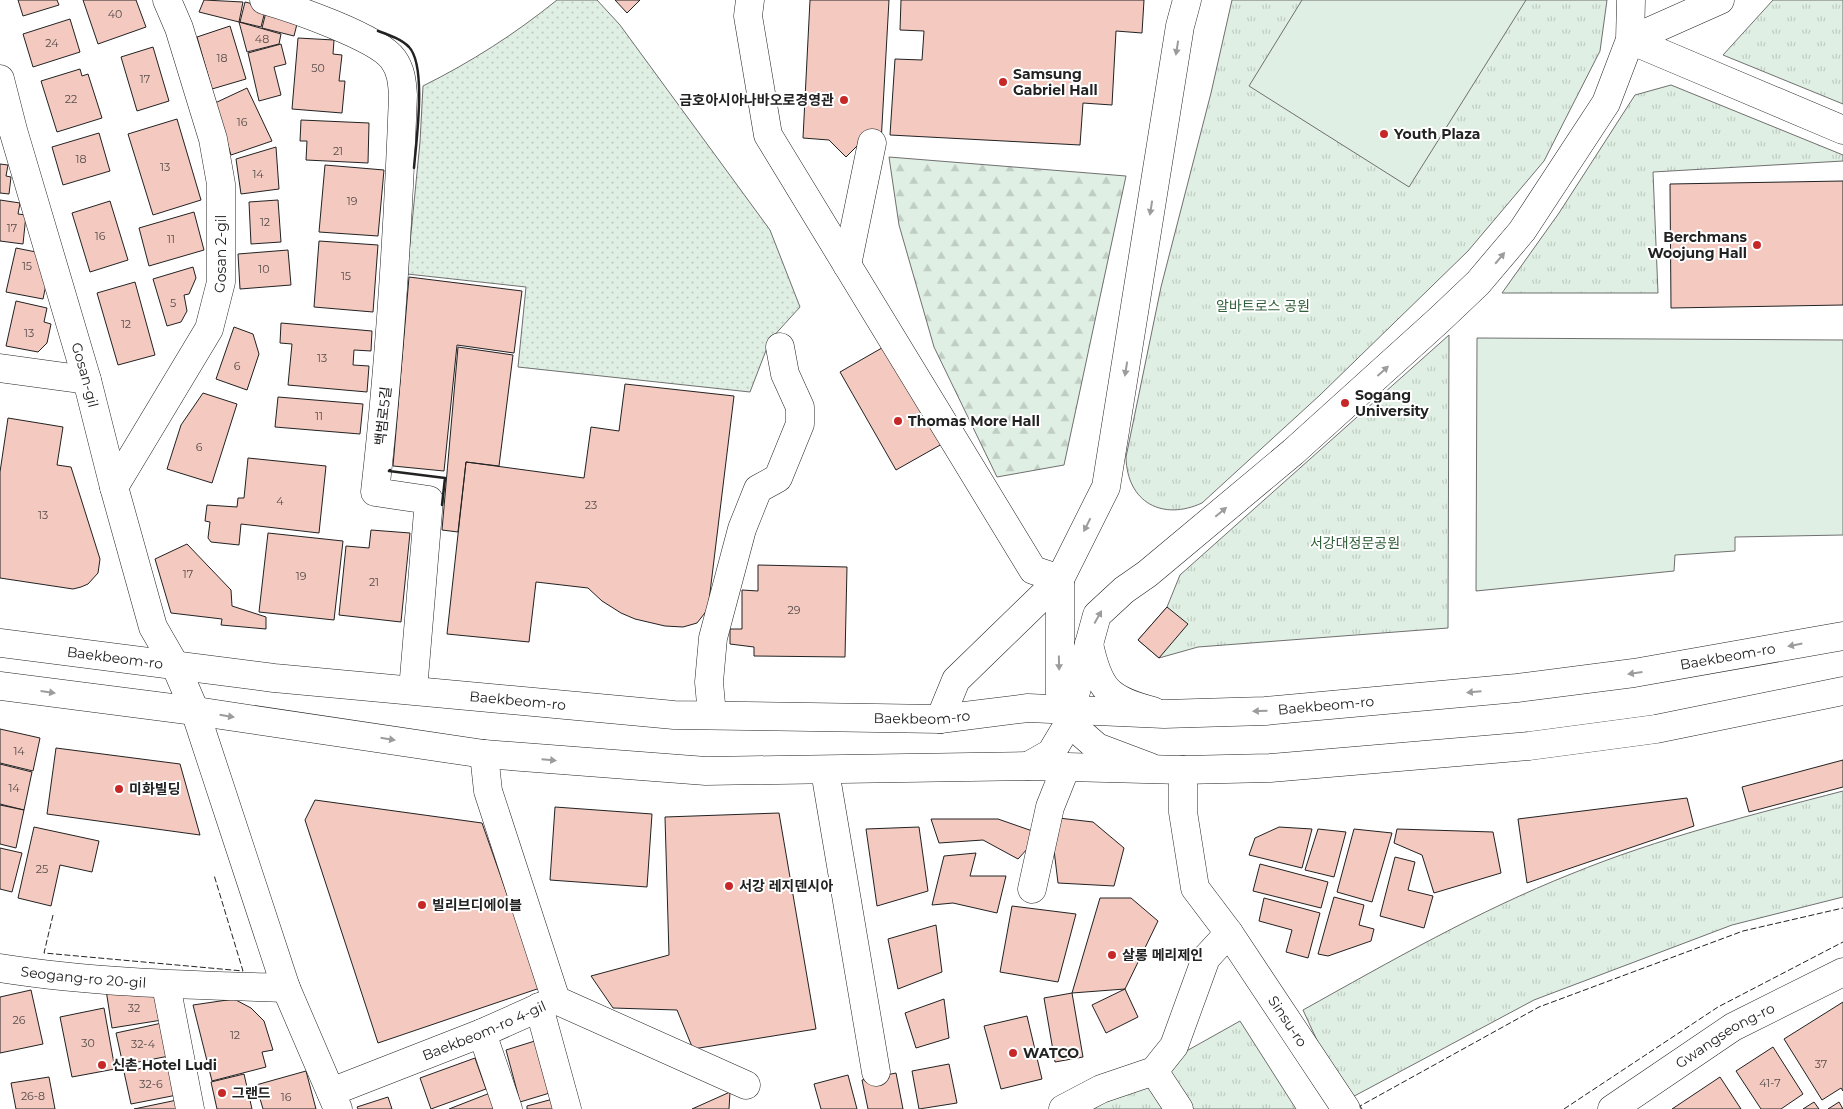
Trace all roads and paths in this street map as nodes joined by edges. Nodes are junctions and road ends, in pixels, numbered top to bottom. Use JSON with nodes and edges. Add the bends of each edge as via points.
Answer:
{"nodes":[{"id":1,"x":167,"y":0,"type":"edge"},
{"id":2,"x":264,"y":0,"type":"edge"},
{"id":3,"x":750,"y":0,"type":"edge"},
{"id":4,"x":1187,"y":0,"type":"edge"},
{"id":5,"x":1631,"y":0,"type":"edge"},
{"id":6,"x":1720,"y":0,"type":"edge"},
{"id":7,"x":1630,"y":40,"type":"junction"},
{"id":8,"x":0,"y":79,"type":"edge"},
{"id":9,"x":1843,"y":130,"type":"edge"},
{"id":10,"x":6,"y":132,"type":"edge"},
{"id":11,"x":872,"y":143,"type":"dead end"},
{"id":12,"x":847,"y":266,"type":"junction"},
{"id":13,"x":780,"y":347,"type":"dead end"},
{"id":14,"x":0,"y":368,"type":"edge"},
{"id":15,"x":87,"y":380,"type":"junction"},
{"id":16,"x":114,"y":487,"type":"junction"},
{"id":17,"x":1060,"y":579,"type":"junction"},
{"id":18,"x":1843,"y":636,"type":"edge"},
{"id":19,"x":0,"y":643,"type":"edge"},
{"id":20,"x":1089,"y":643,"type":"junction"},
{"id":21,"x":176,"y":667,"type":"junction"},
{"id":22,"x":0,"y":686,"type":"edge"},
{"id":23,"x":413,"y":690,"type":"junction"},
{"id":24,"x":1843,"y":691,"type":"edge"},
{"id":25,"x":1070,"y":710,"type":"junction"},
{"id":26,"x":195,"y":711,"type":"junction"},
{"id":27,"x":1164,"y":714,"type":"junction"},
{"id":28,"x":712,"y":715,"type":"junction"},
{"id":29,"x":940,"y":719,"type":"junction"},
{"id":30,"x":484,"y":754,"type":"junction"},
{"id":31,"x":1028,"y":766,"type":"junction"},
{"id":32,"x":1066,"y":767,"type":"junction"},
{"id":33,"x":1155,"y":769,"type":"junction"},
{"id":34,"x":1183,"y":770,"type":"junction"},
{"id":35,"x":825,"y":771,"type":"junction"},
{"id":36,"x":1032,"y":889,"type":"dead end"},
{"id":37,"x":1229,"y":933,"type":"junction"},
{"id":38,"x":0,"y":968,"type":"edge"},
{"id":39,"x":1843,"y":972,"type":"edge"},
{"id":40,"x":166,"y":985,"type":"junction"},
{"id":41,"x":286,"y":988,"type":"junction"},
{"id":42,"x":547,"y":1004,"type":"junction"},
{"id":43,"x":482,"y":1033,"type":"junction"},
{"id":44,"x":876,"y":1072,"type":"dead end"},
{"id":45,"x":1154,"y":1072,"type":"junction"},
{"id":46,"x":746,"y":1085,"type":"dead end"},
{"id":47,"x":334,"y":1101,"type":"edge"},
{"id":48,"x":190,"y":1109,"type":"edge"},
{"id":49,"x":508,"y":1109,"type":"edge"},
{"id":50,"x":567,"y":1109,"type":"edge"},
{"id":51,"x":1063,"y":1109,"type":"edge"},
{"id":52,"x":1179,"y":1109,"type":"edge"},
{"id":53,"x":1346,"y":1109,"type":"edge"},
{"id":54,"x":1612,"y":1109,"type":"edge"}],
"edges":[{"from":1,"to":16,"type":"main road","name":"Gosan 2-gil","via":[[179,28],[213,140],[221,184],[221,282],[209,329]]},
{"from":2,"to":23,"type":"main road","name":"백범로5길","via":[[300,11],[371,42],[392,57],[401,72],[403,95],[397,236],[375,492],[429,500]]},
{"from":3,"to":12,"type":"main road","via":[[748,16],[768,135]]},
{"from":4,"to":17,"type":"main road","one_way":true,"via":[[1180,26],[1106,487]]},
{"from":5,"to":7,"type":"main road"},
{"from":6,"to":7,"type":"main road"},
{"from":7,"to":9,"type":"main road"},
{"from":20,"to":7,"type":"main road","one_way":true,"via":[[1097,615],[1124,590],[1293,452],[1478,283],[1522,231],[1606,103]]},
{"from":8,"to":10,"type":"main road","name":"Gosan-gil"},
{"from":10,"to":15,"type":"main road","name":"Gosan-gil"},
{"from":11,"to":12,"type":"main road"},
{"from":12,"to":17,"type":"main road","via":[[1033,570]]},
{"from":13,"to":28,"type":"main road","via":[[784,374],[800,407],[800,424],[778,478],[758,489],[742,529],[713,638],[709,682]]},
{"from":14,"to":15,"type":"main road"},
{"from":15,"to":16,"type":"main road","name":"Gosan-gil"},
{"from":16,"to":21,"type":"main road","name":"Gosan-gil","via":[[153,627]]},
{"from":17,"to":25,"type":"main road","one_way":true,"via":[[1060,694]]},
{"from":17,"to":29,"type":"main road","via":[[956,680]]},
{"from":18,"to":27,"type":"main road","name":"Baekbeom-ro","one_way":true,"via":[[1634,673],[1517,688],[1265,711]]},
{"from":19,"to":21,"type":"main road","name":"Baekbeom-ro"},
{"from":20,"to":25,"type":"main road"},
{"from":20,"to":27,"type":"main road","via":[[1094,667],[1103,687],[1124,703]]},
{"from":21,"to":23,"type":"main road","name":"Baekbeom-ro"},
{"from":21,"to":26,"type":"main road","name":"Gosan-gil"},
{"from":22,"to":26,"type":"main road","one_way":true},
{"from":23,"to":28,"type":"main road","name":"Baekbeom-ro","via":[[674,715]]},
{"from":24,"to":34,"type":"main road","via":[[1656,729],[1529,746],[1270,768]]},
{"from":25,"to":27,"type":"main road","name":"Baekbeom-ro"},
{"from":25,"to":29,"type":"main road","name":"Baekbeom-ro","via":[[1028,708]]},
{"from":25,"to":31,"type":"main road","via":[[1066,728],[1051,753]]},
{"from":25,"to":33,"type":"main road","via":[[1073,726],[1097,747]]},
{"from":26,"to":30,"type":"main road","one_way":true},
{"from":26,"to":41,"type":"main road","name":"Baekbeom-ro 4-gil"},
{"from":28,"to":29,"type":"main road","name":"Baekbeom-ro"},
{"from":30,"to":35,"type":"main road","one_way":true,"via":[[706,771]]},
{"from":30,"to":42,"type":"main road","via":[[488,791]]},
{"from":31,"to":32,"type":"main road"},
{"from":31,"to":35,"type":"main road"},
{"from":32,"to":33,"type":"main road"},
{"from":32,"to":36,"type":"main road","via":[[1050,807]]},
{"from":33,"to":34,"type":"main road"},
{"from":34,"to":37,"type":"main road","name":"Sinsu-ro","via":[[1183,812],[1195,888]]},
{"from":35,"to":44,"type":"main road"},
{"from":37,"to":45,"type":"main road","via":[[1206,958],[1174,1046]]},
{"from":37,"to":53,"type":"main road","name":"Sinsu-ro"},
{"from":38,"to":40,"type":"main road","name":"Seogang-ro 20-gil"},
{"from":39,"to":54,"type":"main road","name":"Gwangseong-ro","via":[[1733,1027]]},
{"from":40,"to":41,"type":"main road","name":"Seogang-ro 20-gil"},
{"from":40,"to":48,"type":"main road","name":"Seogang-ro 20-gil"},
{"from":41,"to":47,"type":"main road","name":"Baekbeom-ro 4-gil"},
{"from":42,"to":43,"type":"main road","name":"Baekbeom-ro 4-gil"},
{"from":42,"to":46,"type":"main road","name":"Baekbeom-ro 4-gil"},
{"from":42,"to":50,"type":"main road"},
{"from":43,"to":47,"type":"main road","name":"Baekbeom-ro 4-gil"},
{"from":43,"to":49,"type":"main road"},
{"from":45,"to":51,"type":"main road","via":[[1100,1089]]},
{"from":45,"to":52,"type":"main road"}]}
